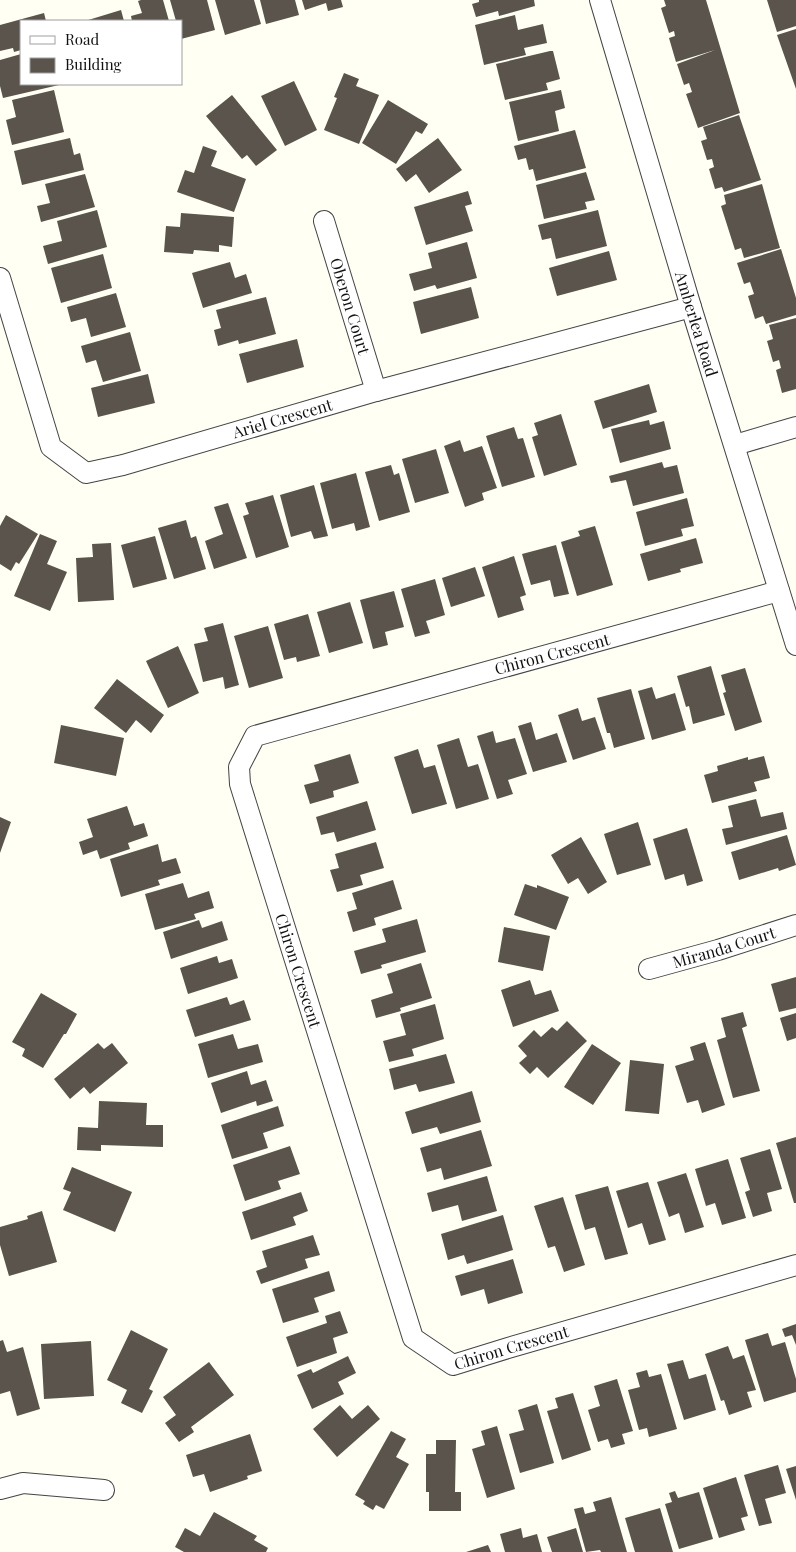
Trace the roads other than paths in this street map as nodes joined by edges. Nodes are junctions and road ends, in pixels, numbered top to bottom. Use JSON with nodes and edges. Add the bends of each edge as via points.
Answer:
{"nodes":[{"id":1,"x":600,"y":0,"type":"edge"},
{"id":2,"x":324,"y":221,"type":"dead end"},
{"id":3,"x":0,"y":278,"type":"edge"},
{"id":4,"x":691,"y":307,"type":"junction"},
{"id":5,"x":376,"y":391,"type":"junction"},
{"id":6,"x":796,"y":427,"type":"edge"},
{"id":7,"x":735,"y":445,"type":"junction"},
{"id":8,"x":779,"y":591,"type":"junction"},
{"id":9,"x":796,"y":645,"type":"edge"},
{"id":10,"x":796,"y":925,"type":"edge"},
{"id":11,"x":649,"y":969,"type":"dead end"},
{"id":12,"x":796,"y":1265,"type":"edge"},
{"id":13,"x":0,"y":1489,"type":"edge"},
{"id":14,"x":104,"y":1490,"type":"dead end"}],
"edges":[{"from":1,"to":4,"type":"street","name":"Amberlea Road"},
{"from":2,"to":5,"type":"street","name":"Oberon Court"},
{"from":3,"to":5,"type":"street","name":"Ariel Crescent","via":[[51,447],[86,473],[124,465]]},
{"from":4,"to":5,"type":"street","name":"Ariel Crescent"},
{"from":4,"to":7,"type":"street","name":"Amberlea Road"},
{"from":6,"to":7,"type":"street"},
{"from":7,"to":8,"type":"street","name":"Amberlea Road"},
{"from":8,"to":9,"type":"street","name":"Amberlea Road"},
{"from":8,"to":12,"type":"street","name":"Chiron Crescent","via":[[254,736],[239,767],[243,794],[413,1338],[453,1366]]},
{"from":10,"to":11,"type":"street","name":"Miranda Court"},
{"from":13,"to":14,"type":"street","via":[[23,1482]]}]}
